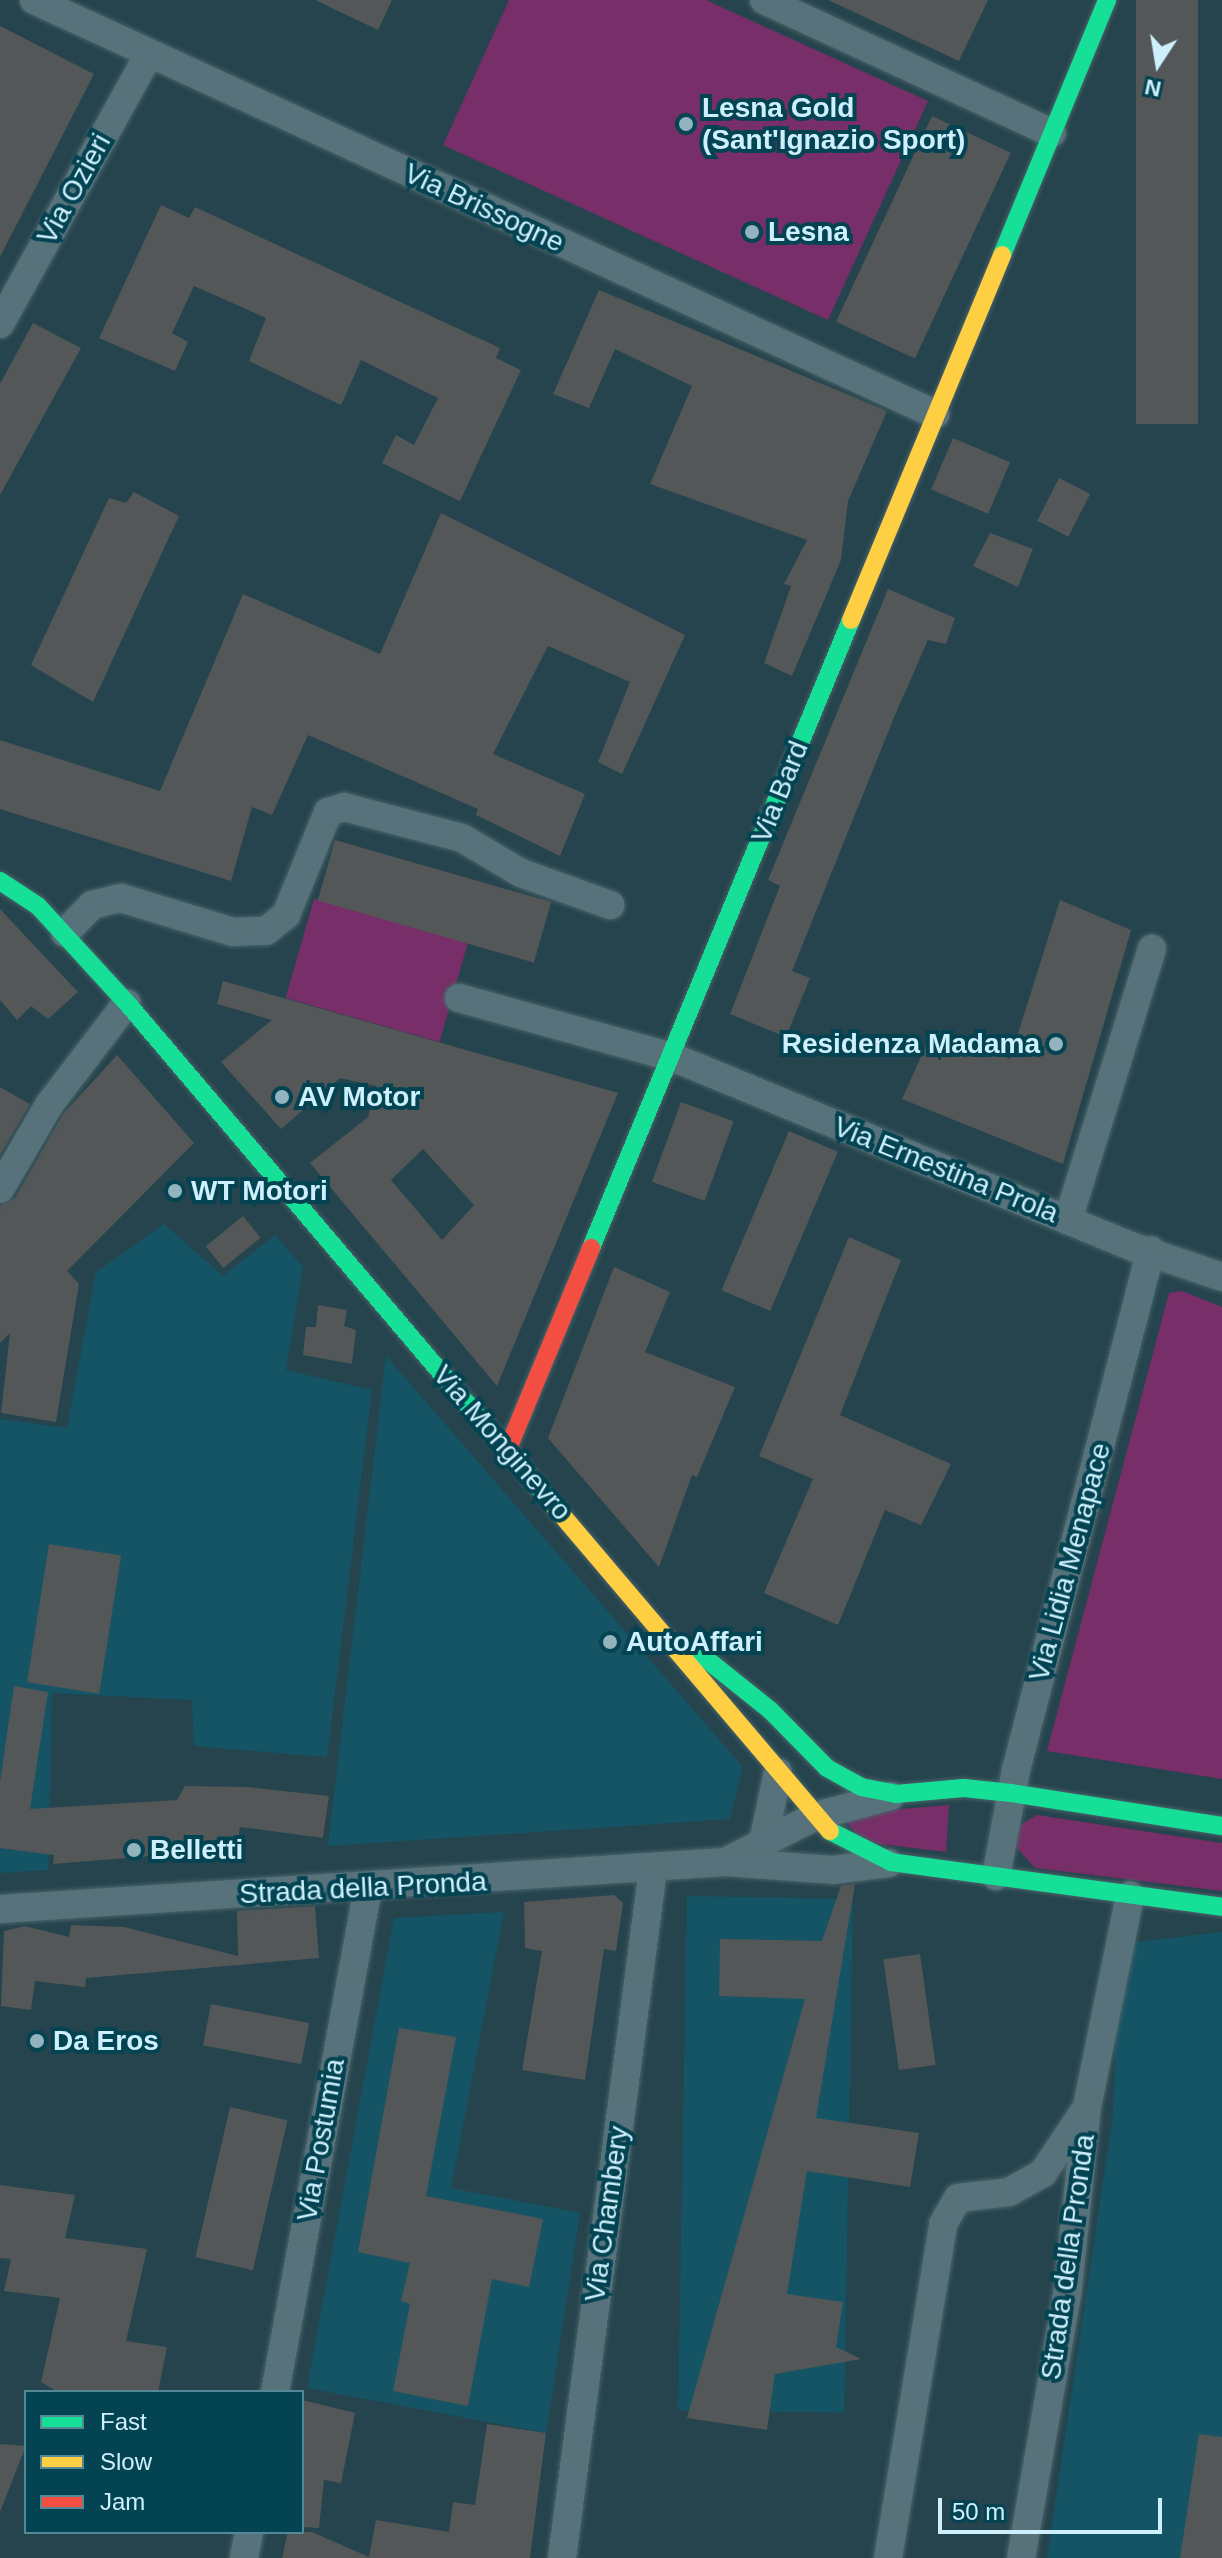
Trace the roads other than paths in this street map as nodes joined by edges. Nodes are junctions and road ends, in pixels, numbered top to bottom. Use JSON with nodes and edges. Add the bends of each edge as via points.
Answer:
{"nodes":[{"id":1,"x":34,"y":0,"type":"edge"},
{"id":2,"x":764,"y":0,"type":"edge"},
{"id":3,"x":1107,"y":0,"type":"edge"},
{"id":4,"x":149,"y":54,"type":"junction"},
{"id":5,"x":1052,"y":133,"type":"junction"},
{"id":6,"x":0,"y":324,"type":"edge"},
{"id":7,"x":935,"y":414,"type":"junction"},
{"id":8,"x":0,"y":881,"type":"edge"},
{"id":9,"x":610,"y":905,"type":"dead end"},
{"id":10,"x":65,"y":933,"type":"junction"},
{"id":11,"x":1152,"y":949,"type":"dead end"},
{"id":12,"x":459,"y":998,"type":"dead end"},
{"id":13,"x":127,"y":1003,"type":"junction"},
{"id":14,"x":672,"y":1057,"type":"junction"},
{"id":15,"x":0,"y":1189,"type":"edge"},
{"id":16,"x":1068,"y":1220,"type":"junction"},
{"id":17,"x":1151,"y":1250,"type":"junction"},
{"id":18,"x":1222,"y":1277,"type":"edge"},
{"id":19,"x":507,"y":1451,"type":"junction"},
{"id":20,"x":651,"y":1616,"type":"junction"},
{"id":21,"x":778,"y":1772,"type":"junction"},
{"id":22,"x":1011,"y":1793,"type":"junction"},
{"id":23,"x":896,"y":1794,"type":"junction"},
{"id":24,"x":816,"y":1816,"type":"junction"},
{"id":25,"x":1222,"y":1826,"type":"edge"},
{"id":26,"x":764,"y":1838,"type":"junction"},
{"id":27,"x":725,"y":1862,"type":"junction"},
{"id":28,"x":891,"y":1862,"type":"junction"},
{"id":29,"x":653,"y":1870,"type":"junction"},
{"id":30,"x":996,"y":1876,"type":"junction"},
{"id":31,"x":368,"y":1888,"type":"junction"},
{"id":32,"x":1130,"y":1895,"type":"junction"},
{"id":33,"x":1222,"y":1907,"type":"edge"},
{"id":34,"x":0,"y":1909,"type":"edge"},
{"id":35,"x":1087,"y":2107,"type":"junction"},
{"id":36,"x":275,"y":2390,"type":"edge"},
{"id":37,"x":249,"y":2534,"type":"edge"},
{"id":38,"x":244,"y":2558,"type":"edge"},
{"id":39,"x":562,"y":2558,"type":"edge"},
{"id":40,"x":888,"y":2558,"type":"edge"},
{"id":41,"x":1021,"y":2558,"type":"edge"}],
"edges":[{"from":1,"to":4,"type":"street","name":"Via Brissogne"},
{"from":2,"to":5,"type":"street"},
{"from":3,"to":5,"type":"street","name":"Via Bard"},
{"from":4,"to":6,"type":"street","name":"Via Ozieri"},
{"from":4,"to":7,"type":"street","name":"Via Brissogne"},
{"from":5,"to":7,"type":"street","name":"Via Bard"},
{"from":7,"to":14,"type":"street","name":"Via Bard"},
{"from":8,"to":10,"type":"street","name":"Via Monginevro"},
{"from":9,"to":10,"type":"street","via":[[521,873],[462,838],[344,807],[328,812],[286,915],[266,931],[233,932],[121,898],[92,905]]},
{"from":10,"to":13,"type":"street","name":"Via Monginevro"},
{"from":11,"to":16,"type":"street"},
{"from":12,"to":14,"type":"street","name":"Via Ernestina Prola"},
{"from":13,"to":15,"type":"street","via":[[49,1105]]},
{"from":13,"to":19,"type":"street","name":"Via Monginevro"},
{"from":14,"to":16,"type":"street","name":"Via Ernestina Prola"},
{"from":14,"to":19,"type":"street","name":"Via Bard"},
{"from":16,"to":17,"type":"street","name":"Via Ernestina Prola"},
{"from":17,"to":18,"type":"street","name":"Via Ernestina Prola"},
{"from":17,"to":22,"type":"street","name":"Via Lidia Menapace"},
{"from":19,"to":20,"type":"street","name":"Via Monginevro"},
{"from":20,"to":21,"type":"street","name":"Via Monginevro"},
{"from":20,"to":23,"type":"street","via":[[770,1710],[838,1776]]},
{"from":21,"to":24,"type":"street","name":"Via Monginevro"},
{"from":21,"to":26,"type":"street"},
{"from":22,"to":23,"type":"street","via":[[964,1788]]},
{"from":22,"to":25,"type":"street"},
{"from":22,"to":30,"type":"street","name":"Via Lidia Menapace"},
{"from":23,"to":24,"type":"street","name":"Strada della Pronda"},
{"from":24,"to":26,"type":"street","name":"Strada della Pronda"},
{"from":24,"to":28,"type":"street","name":"Via Monginevro","via":[[837,1840]]},
{"from":26,"to":27,"type":"street","name":"Strada della Pronda"},
{"from":27,"to":28,"type":"street","name":"Strada della Pronda","via":[[833,1870]]},
{"from":27,"to":29,"type":"street","name":"Strada della Pronda"},
{"from":28,"to":30,"type":"street","name":"Strada della Pronda"},
{"from":29,"to":31,"type":"street","name":"Strada della Pronda"},
{"from":29,"to":39,"type":"street","name":"Via Chambery"},
{"from":30,"to":32,"type":"street","name":"Strada della Pronda"},
{"from":31,"to":34,"type":"street","name":"Strada della Pronda"},
{"from":31,"to":36,"type":"street","name":"Via Postumia"},
{"from":32,"to":33,"type":"street","name":"Strada della Pronda"},
{"from":32,"to":35,"type":"street"},
{"from":35,"to":40,"type":"street","name":"Strada della Pronda","via":[[1043,2173],[1009,2192],[958,2198],[943,2224]]},
{"from":35,"to":41,"type":"street","name":"Strada della Pronda","via":[[1068,2289]]},
{"from":37,"to":38,"type":"street"}]}
